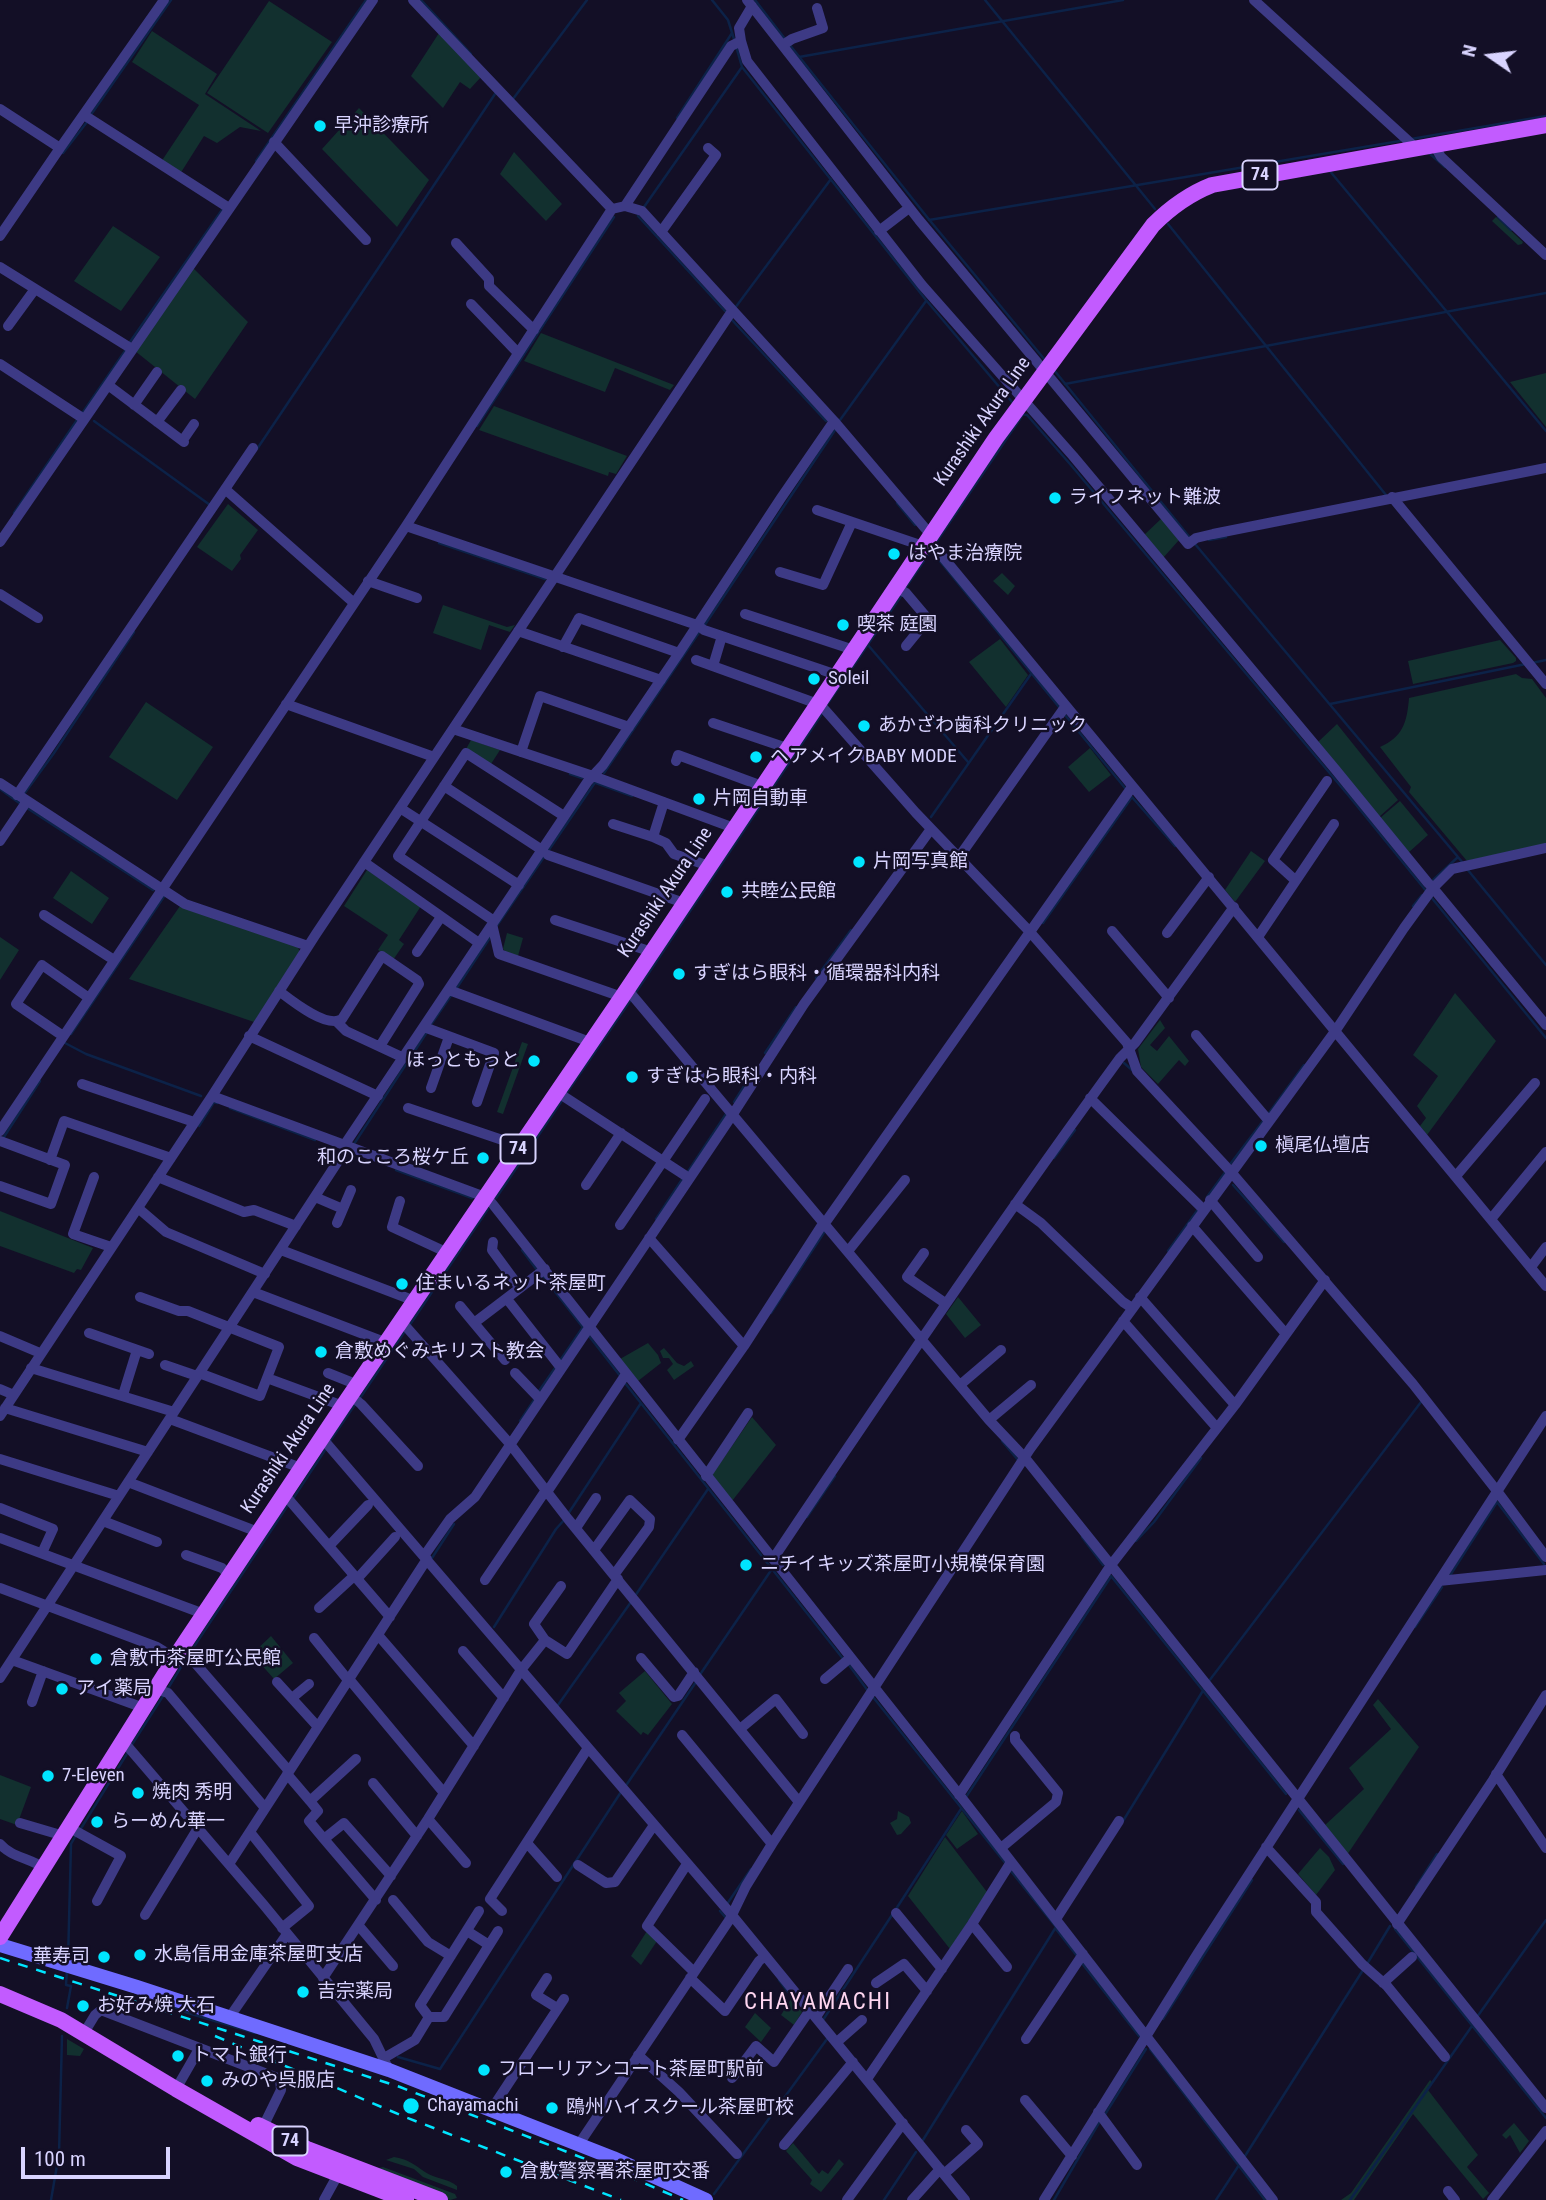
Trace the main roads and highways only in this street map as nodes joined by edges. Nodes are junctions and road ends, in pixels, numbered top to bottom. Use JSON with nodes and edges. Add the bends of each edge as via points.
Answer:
{"nodes":[{"id":1,"x":1546,"y":125,"type":"edge"},
{"id":2,"x":0,"y":1937,"type":"edge"},
{"id":3,"x":0,"y":1994,"type":"edge"},
{"id":4,"x":177,"y":2087,"type":"junction"},
{"id":5,"x":260,"y":2132,"type":"junction"},
{"id":6,"x":341,"y":2169,"type":"junction"},
{"id":7,"x":373,"y":2174,"type":"junction"},
{"id":8,"x":391,"y":2180,"type":"junction"},
{"id":9,"x":406,"y":2200,"type":"edge"},
{"id":10,"x":413,"y":2200,"type":"edge"},
{"id":11,"x":429,"y":2200,"type":"edge"},
{"id":12,"x":440,"y":2200,"type":"edge"}],
"edges":[{"from":1,"to":2,"type":"main road","name":"Kurashiki Akura Line","number":"74","via":[[1212,185],[1173,206],[1153,225],[1021,400],[901,590],[854,650],[822,706],[788,748],[590,1042],[562,1095],[485,1197],[326,1443],[301,1468],[289,1499],[258,1532],[229,1575],[162,1691],[144,1708],[128,1746]]},
{"from":3,"to":4,"type":"main road","number":"74","via":[[48,2013]]},
{"from":4,"to":5,"type":"main road","number":"74"},
{"from":4,"to":5,"type":"main road","number":"74","via":[[239,2116]]},
{"from":5,"to":6,"type":"main road","number":"74"},
{"from":5,"to":6,"type":"main road","number":"74","via":[[304,2152],[308,2164]]},
{"from":6,"to":7,"type":"main road","number":"74"},
{"from":6,"to":9,"type":"main road","number":"74"},
{"from":7,"to":8,"type":"main road","number":"74"},
{"from":7,"to":10,"type":"main road","via":[[381,2185]]},
{"from":8,"to":11,"type":"main road"},
{"from":8,"to":12,"type":"main road","number":"74"}]}
